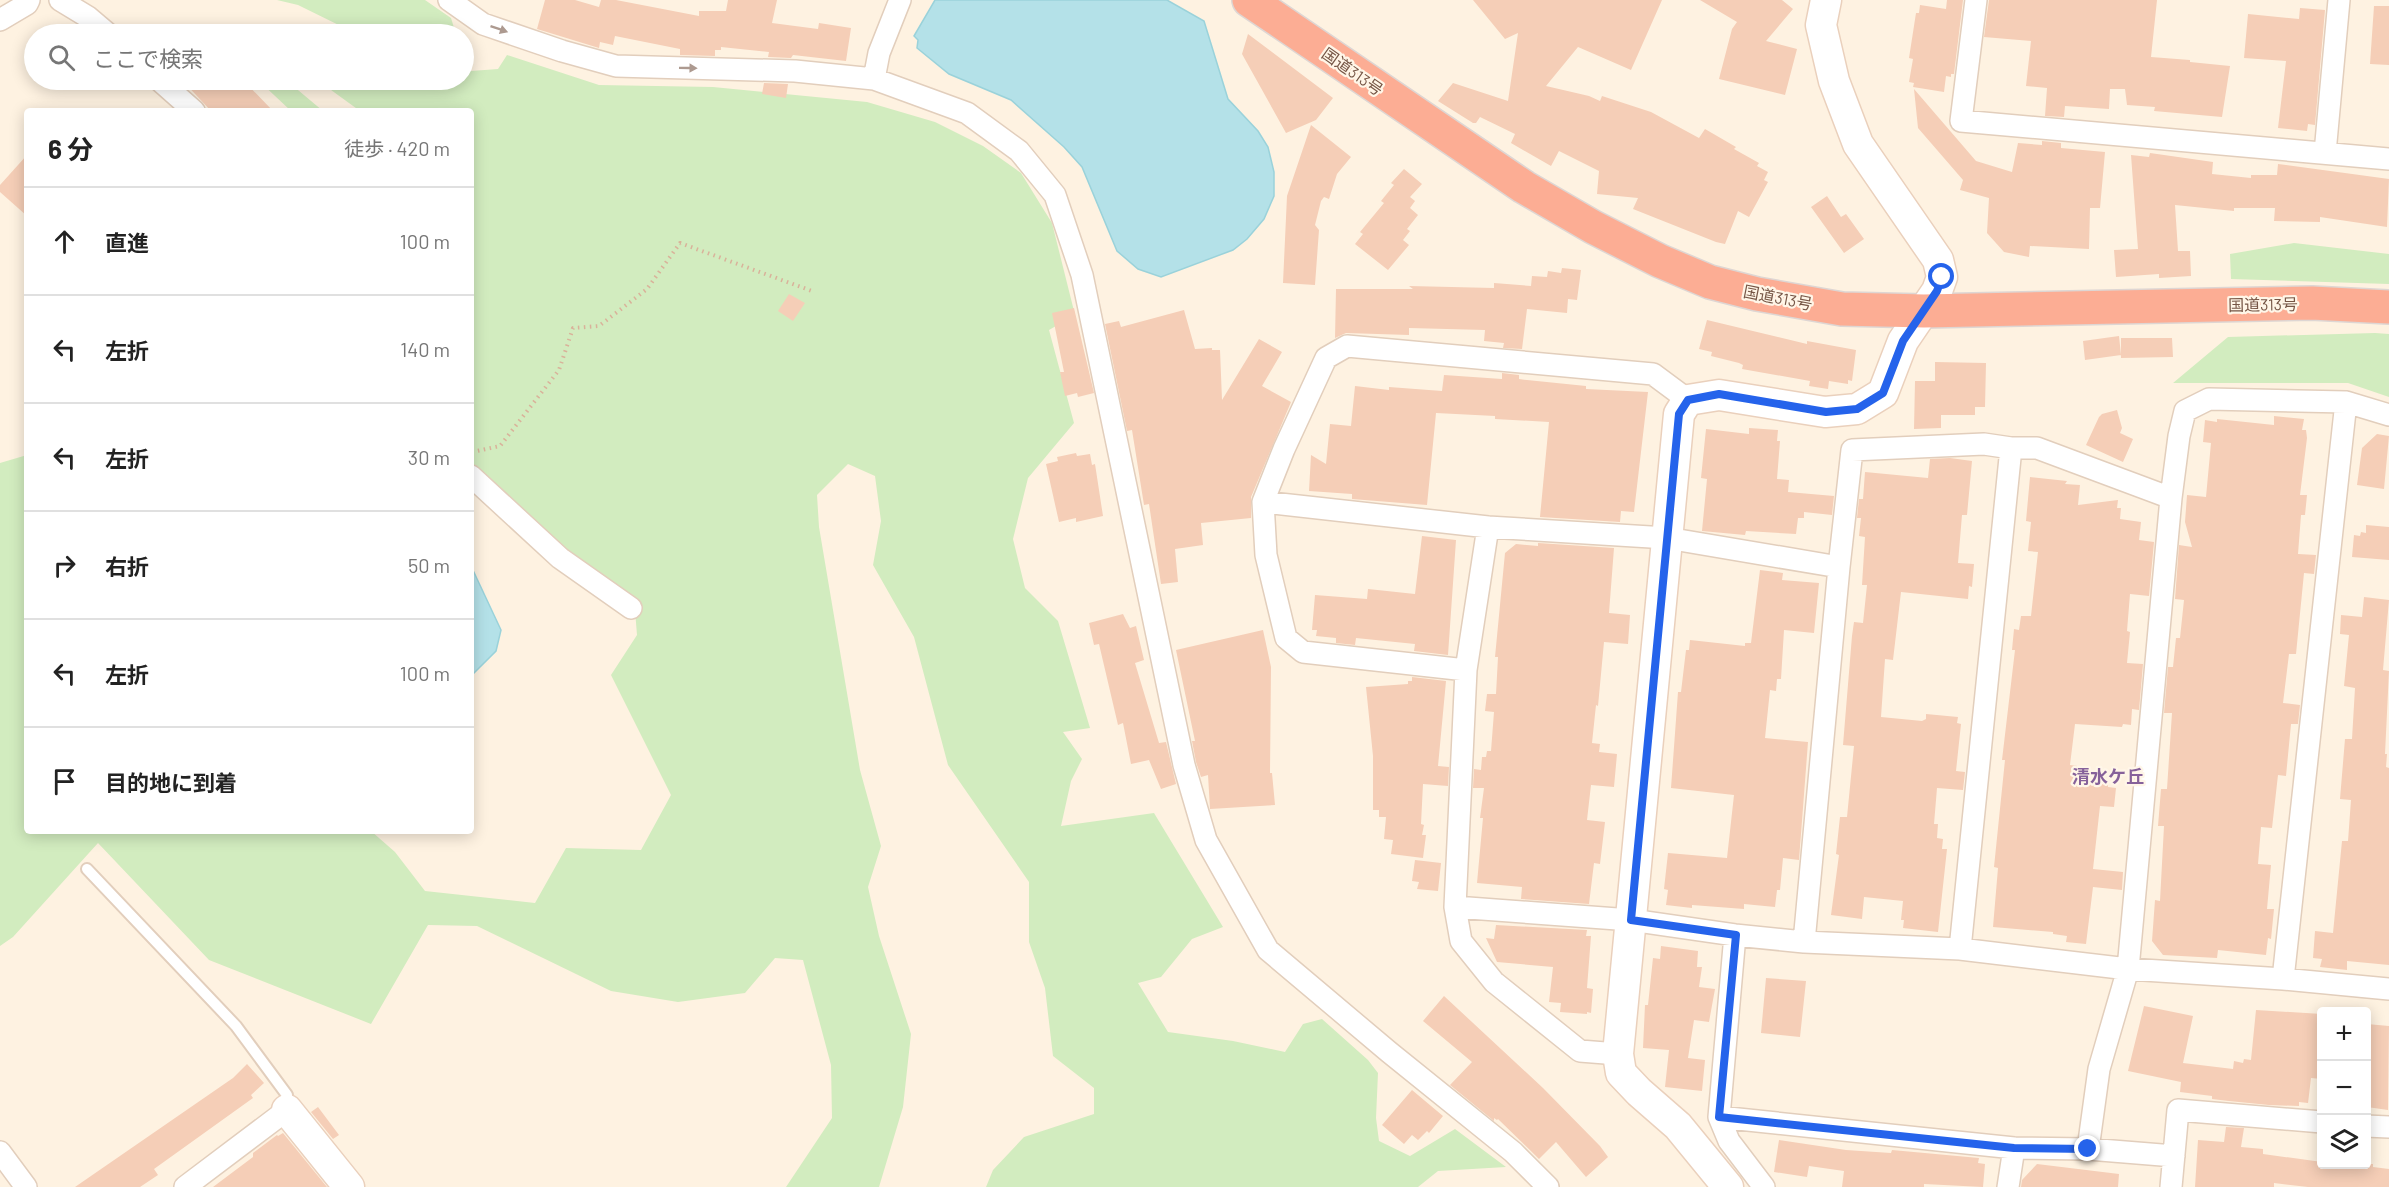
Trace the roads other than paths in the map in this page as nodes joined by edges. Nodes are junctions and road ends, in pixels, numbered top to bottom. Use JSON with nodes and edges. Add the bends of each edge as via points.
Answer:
{"nodes":[{"id":1,"x":29,"y":0,"type":"edge"},
{"id":2,"x":60,"y":0,"type":"edge"},
{"id":3,"x":449,"y":0,"type":"edge"},
{"id":4,"x":900,"y":0,"type":"edge"},
{"id":5,"x":1249,"y":0,"type":"edge"},
{"id":6,"x":1826,"y":0,"type":"edge"},
{"id":7,"x":1976,"y":0,"type":"edge"},
{"id":8,"x":2339,"y":0,"type":"edge"},
{"id":9,"x":0,"y":20,"type":"edge"},
{"id":10,"x":96,"y":24,"type":"edge"},
{"id":11,"x":874,"y":79,"type":"junction"},
{"id":12,"x":170,"y":90,"type":"edge"},
{"id":13,"x":191,"y":108,"type":"edge"},
{"id":14,"x":2325,"y":153,"type":"junction"},
{"id":15,"x":2389,"y":159,"type":"edge"},
{"id":16,"x":2389,"y":307,"type":"edge"},
{"id":17,"x":1924,"y":311,"type":"junction"},
{"id":18,"x":1688,"y":400,"type":"junction"},
{"id":19,"x":2346,"y":402,"type":"junction"},
{"id":20,"x":2389,"y":415,"type":"edge"},
{"id":21,"x":2011,"y":448,"type":"junction"},
{"id":22,"x":474,"y":479,"type":"edge"},
{"id":23,"x":2171,"y":498,"type":"junction"},
{"id":24,"x":1263,"y":502,"type":"junction"},
{"id":25,"x":1488,"y":526,"type":"junction"},
{"id":26,"x":1667,"y":538,"type":"junction"},
{"id":27,"x":1839,"y":567,"type":"junction"},
{"id":28,"x":631,"y":608,"type":"dead end"},
{"id":29,"x":1466,"y":670,"type":"junction"},
{"id":30,"x":87,"y":869,"type":"dead end"},
{"id":31,"x":1455,"y":907,"type":"junction"},
{"id":32,"x":1631,"y":920,"type":"junction"},
{"id":33,"x":1736,"y":935,"type":"junction"},
{"id":34,"x":1804,"y":942,"type":"junction"},
{"id":35,"x":1960,"y":949,"type":"junction"},
{"id":36,"x":2128,"y":969,"type":"junction"},
{"id":37,"x":2283,"y":979,"type":"junction"},
{"id":38,"x":2389,"y":988,"type":"edge"},
{"id":39,"x":1618,"y":1054,"type":"junction"},
{"id":40,"x":287,"y":1110,"type":"junction"},
{"id":41,"x":1719,"y":1117,"type":"junction"},
{"id":42,"x":2317,"y":1122,"type":"edge"},
{"id":43,"x":2371,"y":1126,"type":"edge"},
{"id":44,"x":2389,"y":1128,"type":"edge"},
{"id":45,"x":2014,"y":1148,"type":"junction"},
{"id":46,"x":2088,"y":1149,"type":"junction"},
{"id":47,"x":0,"y":1152,"type":"edge"},
{"id":48,"x":2174,"y":1156,"type":"junction"},
{"id":49,"x":26,"y":1187,"type":"edge"},
{"id":50,"x":184,"y":1187,"type":"edge"},
{"id":51,"x":349,"y":1187,"type":"edge"},
{"id":52,"x":1548,"y":1187,"type":"edge"},
{"id":53,"x":1728,"y":1187,"type":"edge"},
{"id":54,"x":1764,"y":1187,"type":"edge"},
{"id":55,"x":2008,"y":1187,"type":"edge"},
{"id":56,"x":2171,"y":1187,"type":"edge"}],
"edges":[{"from":1,"to":9,"type":"street"},
{"from":2,"to":10,"type":"street"},
{"from":3,"to":11,"type":"street","one_way":true,"via":[[483,24],[616,66],[795,70]]},
{"from":4,"to":11,"type":"street","via":[[879,53]]},
{"from":5,"to":17,"type":"highway","name":"国道313号","via":[[1524,187],[1660,261],[1710,282],[1757,294],[1842,309]]},
{"from":6,"to":17,"type":"street","via":[[1821,25],[1834,81],[1858,144],[1938,260],[1942,277]]},
{"from":7,"to":14,"type":"street","via":[[1961,122]]},
{"from":8,"to":14,"type":"street"},
{"from":11,"to":52,"type":"street","via":[[967,113],[1019,151],[1055,195],[1082,275],[1188,776],[1206,840],[1268,950],[1513,1152]]},
{"from":12,"to":13,"type":"street"},
{"from":14,"to":15,"type":"street"},
{"from":16,"to":17,"type":"highway","name":"国道313号","via":[[2312,303]]},
{"from":17,"to":18,"type":"street","via":[[1903,341],[1883,393],[1857,409],[1826,412],[1719,394]]},
{"from":18,"to":24,"type":"street","via":[[1653,374],[1347,346],[1326,358]]},
{"from":18,"to":26,"type":"street","via":[[1679,414]]},
{"from":19,"to":20,"type":"street"},
{"from":19,"to":23,"type":"street","via":[[2209,399],[2185,411]]},
{"from":19,"to":37,"type":"street"},
{"from":21,"to":23,"type":"street","via":[[2037,448]]},
{"from":21,"to":27,"type":"street","via":[[1984,444],[1852,450]]},
{"from":21,"to":35,"type":"street"},
{"from":22,"to":28,"type":"street","via":[[560,558]]},
{"from":23,"to":36,"type":"street"},
{"from":24,"to":25,"type":"street"},
{"from":24,"to":29,"type":"street","via":[[1266,555],[1286,638],[1303,652]]},
{"from":25,"to":26,"type":"street"},
{"from":25,"to":29,"type":"street"},
{"from":26,"to":27,"type":"street"},
{"from":26,"to":32,"type":"street"},
{"from":27,"to":34,"type":"street"},
{"from":29,"to":31,"type":"street"},
{"from":30,"to":40,"type":"lane","via":[[236,1026],[287,1095]]},
{"from":31,"to":32,"type":"street"},
{"from":31,"to":39,"type":"street","via":[[1461,941],[1494,982],[1580,1051]]},
{"from":32,"to":33,"type":"street"},
{"from":32,"to":39,"type":"street"},
{"from":33,"to":34,"type":"street"},
{"from":33,"to":41,"type":"street"},
{"from":34,"to":35,"type":"street"},
{"from":35,"to":36,"type":"street"},
{"from":36,"to":37,"type":"street"},
{"from":36,"to":46,"type":"street","via":[[2099,1069]]},
{"from":37,"to":38,"type":"street"},
{"from":39,"to":53,"type":"street","via":[[1621,1073],[1678,1126]]},
{"from":40,"to":50,"type":"street"},
{"from":40,"to":51,"type":"street"},
{"from":41,"to":45,"type":"street"},
{"from":41,"to":54,"type":"street","via":[[1729,1141]]},
{"from":42,"to":48,"type":"street","via":[[2178,1110]]},
{"from":43,"to":44,"type":"street"},
{"from":45,"to":46,"type":"street"},
{"from":45,"to":55,"type":"street"},
{"from":46,"to":48,"type":"street"},
{"from":47,"to":49,"type":"street"},
{"from":48,"to":56,"type":"street"}]}
